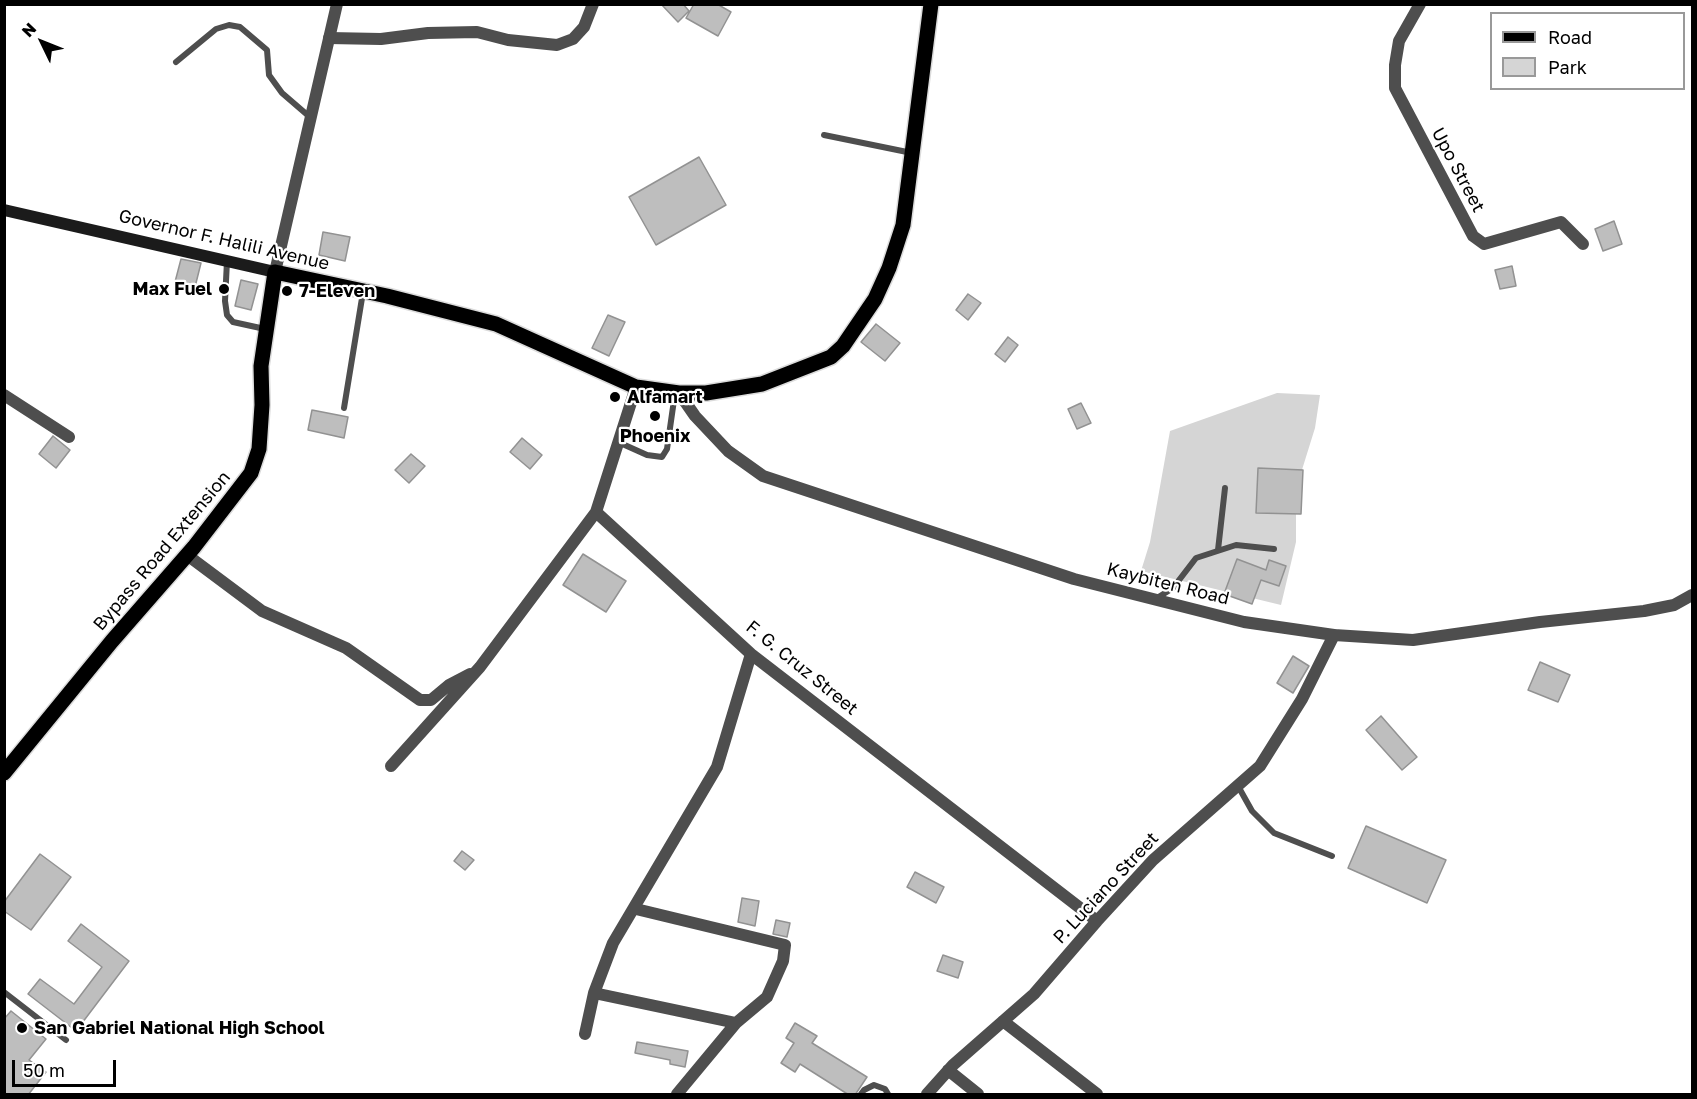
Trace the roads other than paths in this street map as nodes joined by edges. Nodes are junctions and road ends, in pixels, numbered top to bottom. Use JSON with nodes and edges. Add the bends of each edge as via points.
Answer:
{"nodes":[{"id":1,"x":337,"y":4,"type":"edge"},
{"id":2,"x":592,"y":4,"type":"edge"},
{"id":3,"x":931,"y":4,"type":"edge"},
{"id":4,"x":1420,"y":4,"type":"edge"},
{"id":5,"x":329,"y":38,"type":"junction"},
{"id":6,"x":176,"y":62,"type":"dead end"},
{"id":7,"x":311,"y":118,"type":"junction"},
{"id":8,"x":824,"y":135,"type":"dead end"},
{"id":9,"x":912,"y":153,"type":"junction"},
{"id":10,"x":4,"y":210,"type":"edge"},
{"id":11,"x":1583,"y":244,"type":"dead end"},
{"id":12,"x":227,"y":261,"type":"junction"},
{"id":13,"x":275,"y":272,"type":"junction"},
{"id":14,"x":363,"y":292,"type":"junction"},
{"id":15,"x":266,"y":330,"type":"junction"},
{"id":16,"x":636,"y":387,"type":"junction"},
{"id":17,"x":677,"y":393,"type":"junction"},
{"id":18,"x":4,"y":395,"type":"edge"},
{"id":19,"x":344,"y":408,"type":"dead end"},
{"id":20,"x":69,"y":437,"type":"dead end"},
{"id":21,"x":617,"y":442,"type":"junction"},
{"id":22,"x":1225,"y":488,"type":"dead end"},
{"id":23,"x":597,"y":512,"type":"junction"},
{"id":24,"x":1274,"y":549,"type":"dead end"},
{"id":25,"x":1218,"y":550,"type":"junction"},
{"id":26,"x":187,"y":555,"type":"junction"},
{"id":27,"x":1692,"y":595,"type":"edge"},
{"id":28,"x":1155,"y":600,"type":"junction"},
{"id":29,"x":1334,"y":635,"type":"junction"},
{"id":30,"x":751,"y":654,"type":"junction"},
{"id":31,"x":474,"y":672,"type":"junction"},
{"id":32,"x":391,"y":766,"type":"dead end"},
{"id":33,"x":4,"y":773,"type":"edge"},
{"id":34,"x":1238,"y":786,"type":"junction"},
{"id":35,"x":1332,"y":856,"type":"dead end"},
{"id":36,"x":636,"y":909,"type":"junction"},
{"id":37,"x":1096,"y":921,"type":"junction"},
{"id":38,"x":4,"y":992,"type":"edge"},
{"id":39,"x":594,"y":993,"type":"junction"},
{"id":40,"x":1004,"y":1021,"type":"junction"},
{"id":41,"x":736,"y":1023,"type":"junction"},
{"id":42,"x":585,"y":1034,"type":"dead end"},
{"id":43,"x":66,"y":1040,"type":"dead end"},
{"id":44,"x":948,"y":1070,"type":"junction"},
{"id":45,"x":677,"y":1095,"type":"edge"},
{"id":46,"x":861,"y":1095,"type":"edge"},
{"id":47,"x":888,"y":1095,"type":"edge"},
{"id":48,"x":927,"y":1095,"type":"edge"},
{"id":49,"x":978,"y":1095,"type":"edge"},
{"id":50,"x":1097,"y":1095,"type":"edge"}],
"edges":[{"from":1,"to":5,"type":"street","name":"Bypass Road Extension"},
{"from":2,"to":5,"type":"street","via":[[584,27],[573,39],[557,45],[477,32],[381,39]]},
{"from":3,"to":9,"type":"main road","name":"Governor F. Halili Avenue"},
{"from":4,"to":11,"type":"street","name":"Upo Street","via":[[1399,41],[1395,88],[1473,236],[1484,244],[1561,222]]},
{"from":5,"to":7,"type":"street","name":"Bypass Road Extension"},
{"from":6,"to":7,"type":"lane","via":[[216,29],[240,27],[267,50],[269,75],[282,93]]},
{"from":7,"to":13,"type":"street","name":"Bypass Road Extension"},
{"from":8,"to":9,"type":"lane"},
{"from":9,"to":17,"type":"main road","name":"Governor F. Halili Avenue","via":[[903,225],[889,268],[875,299],[843,346],[831,357],[762,384],[706,393]]},
{"from":10,"to":12,"type":"main road","name":"Governor F. Halili Avenue"},
{"from":12,"to":13,"type":"main road","name":"Governor F. Halili Avenue"},
{"from":12,"to":15,"type":"lane","via":[[227,315],[233,322]]},
{"from":13,"to":14,"type":"main road","name":"Governor F. Halili Avenue"},
{"from":13,"to":15,"type":"main road","name":"Bypass Road Extension"},
{"from":14,"to":16,"type":"main road","name":"Governor F. Halili Avenue","via":[[496,324]]},
{"from":14,"to":19,"type":"lane"},
{"from":15,"to":26,"type":"main road","name":"Bypass Road Extension","via":[[259,449],[251,473]]},
{"from":16,"to":17,"type":"main road","name":"Governor F. Halili Avenue"},
{"from":16,"to":21,"type":"street"},
{"from":17,"to":21,"type":"lane","via":[[667,449],[662,457]]},
{"from":17,"to":28,"type":"street","name":"Kaybiten Road","via":[[728,451],[764,476],[1074,579]]},
{"from":18,"to":20,"type":"street"},
{"from":21,"to":23,"type":"street"},
{"from":22,"to":25,"type":"lane"},
{"from":23,"to":30,"type":"street","name":"F. G. Cruz Street"},
{"from":23,"to":31,"type":"street"},
{"from":24,"to":25,"type":"lane","via":[[1236,545]]},
{"from":25,"to":28,"type":"lane","via":[[1196,558],[1173,588]]},
{"from":26,"to":31,"type":"street","via":[[262,611],[346,648],[420,700],[431,700],[448,685]]},
{"from":26,"to":33,"type":"main road","name":"Bypass Road Extension"},
{"from":27,"to":29,"type":"street","name":"Kaybiten Road","via":[[1674,605],[1644,611],[1413,640]]},
{"from":28,"to":29,"type":"street","name":"Kaybiten Road","via":[[1244,622]]},
{"from":29,"to":34,"type":"street","name":"P. Luciano Street","via":[[1302,699],[1260,766]]},
{"from":30,"to":36,"type":"street","via":[[717,767]]},
{"from":30,"to":37,"type":"street","name":"F. G. Cruz Street"},
{"from":31,"to":32,"type":"street"},
{"from":34,"to":35,"type":"lane","via":[[1252,811],[1274,833]]},
{"from":34,"to":37,"type":"street","name":"P. Luciano Street","via":[[1153,860]]},
{"from":36,"to":39,"type":"street","via":[[614,943]]},
{"from":36,"to":41,"type":"street","via":[[785,945],[783,961],[767,997]]},
{"from":37,"to":40,"type":"street","name":"P. Luciano Street","via":[[1034,994]]},
{"from":38,"to":43,"type":"lane"},
{"from":39,"to":41,"type":"street"},
{"from":39,"to":42,"type":"street"},
{"from":40,"to":44,"type":"street","name":"P. Luciano Street"},
{"from":40,"to":50,"type":"street"},
{"from":41,"to":45,"type":"street"},
{"from":44,"to":48,"type":"street","name":"P. Luciano Street"},
{"from":44,"to":49,"type":"street"},
{"from":46,"to":47,"type":"lane","via":[[874,1085],[885,1089]]}]}
